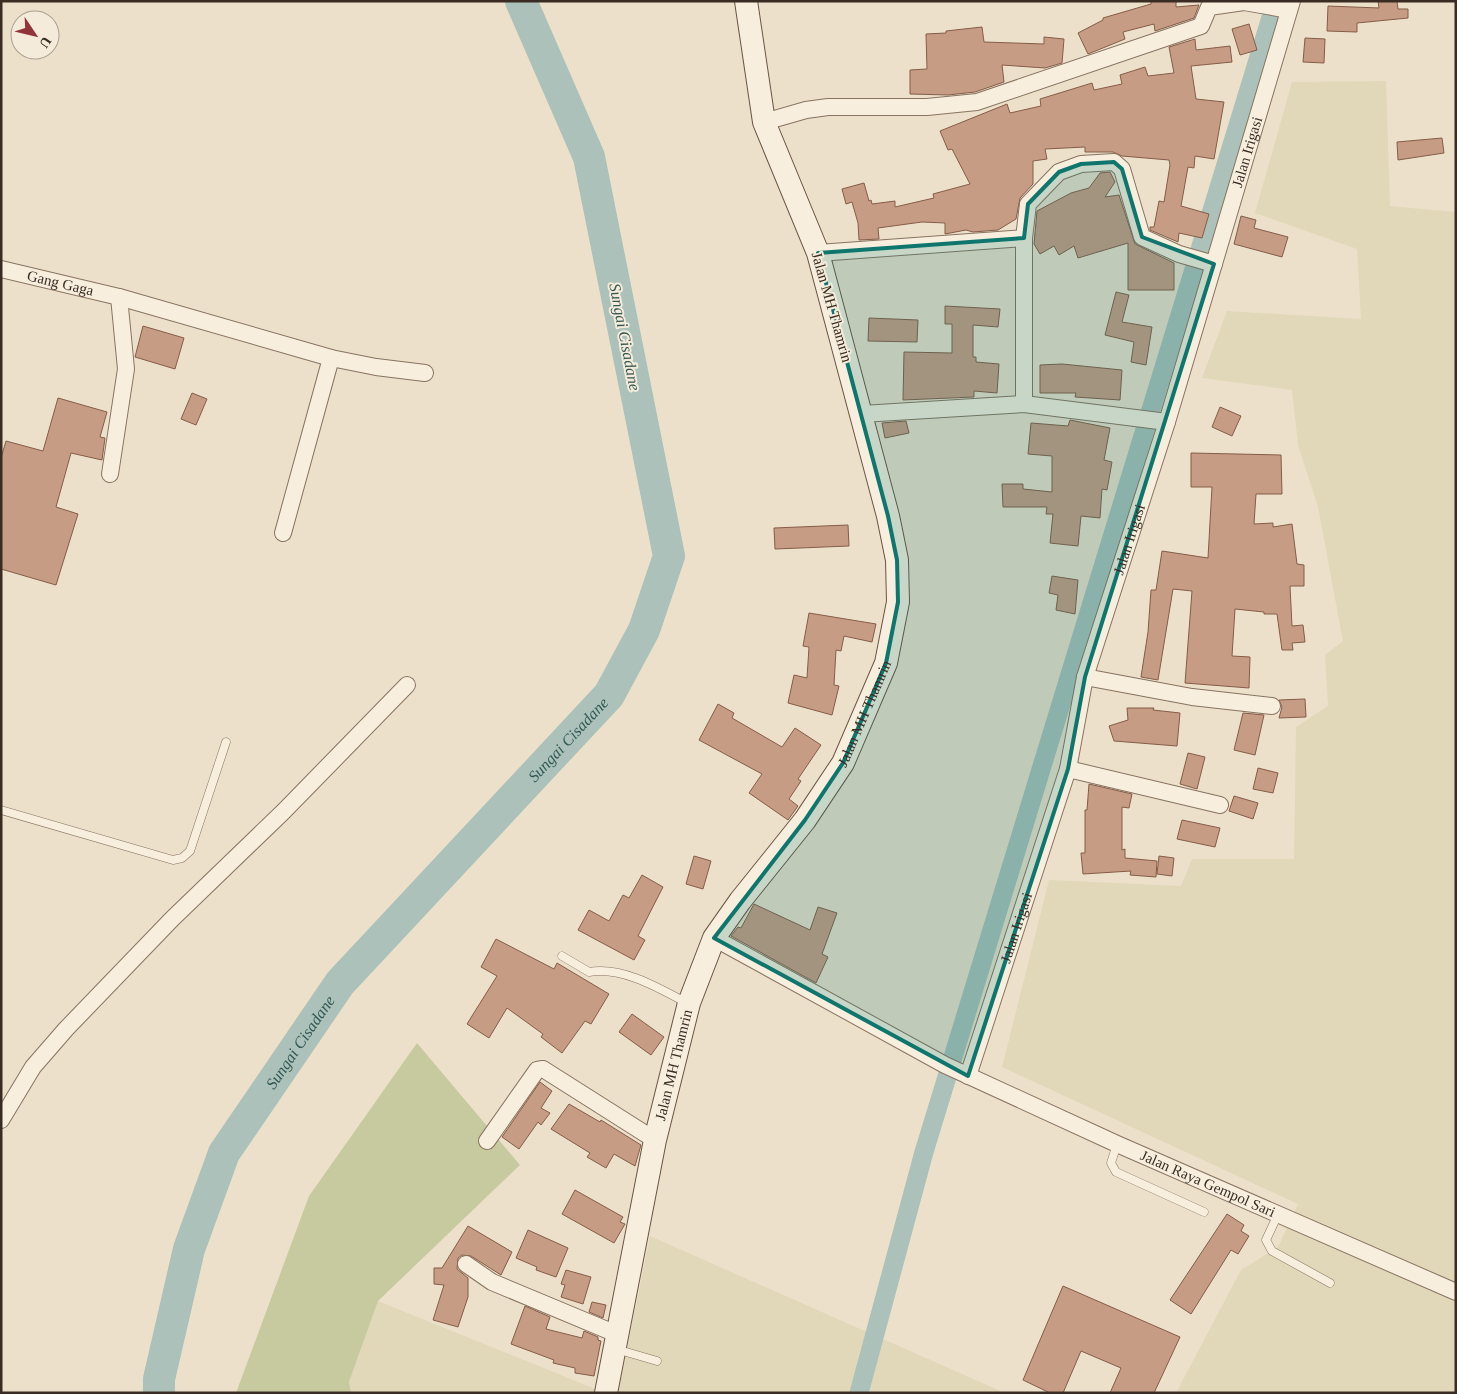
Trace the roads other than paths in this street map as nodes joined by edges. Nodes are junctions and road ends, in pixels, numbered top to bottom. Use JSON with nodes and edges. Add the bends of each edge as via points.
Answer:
{"nodes":[{"id":1,"x":746,"y":1,"type":"edge"},
{"id":2,"x":1287,"y":7,"type":"edge"},
{"id":3,"x":764,"y":122,"type":"junction"},
{"id":4,"x":1024,"y":238,"type":"junction"},
{"id":5,"x":818,"y":253,"type":"junction"},
{"id":6,"x":1203,"y":260,"type":"junction"},
{"id":7,"x":1,"y":269,"type":"edge"},
{"id":8,"x":119,"y":297,"type":"junction"},
{"id":9,"x":331,"y":358,"type":"junction"},
{"id":10,"x":425,"y":373,"type":"dead end"},
{"id":11,"x":1024,"y":404,"type":"junction"},
{"id":12,"x":862,"y":414,"type":"junction"},
{"id":13,"x":1165,"y":421,"type":"junction"},
{"id":14,"x":110,"y":474,"type":"dead end"},
{"id":15,"x":283,"y":533,"type":"dead end"},
{"id":16,"x":1085,"y":676,"type":"junction"},
{"id":17,"x":407,"y":684,"type":"dead end"},
{"id":18,"x":1272,"y":706,"type":"dead end"},
{"id":19,"x":226,"y":742,"type":"dead end"},
{"id":20,"x":1068,"y":769,"type":"junction"},
{"id":21,"x":1220,"y":805,"type":"dead end"},
{"id":22,"x":1,"y":810,"type":"edge"},
{"id":23,"x":714,"y":938,"type":"junction"},
{"id":24,"x":562,"y":956,"type":"dead end"},
{"id":25,"x":688,"y":1004,"type":"junction"},
{"id":26,"x":965,"y":1075,"type":"junction"},
{"id":27,"x":1,"y":1120,"type":"edge"},
{"id":28,"x":655,"y":1140,"type":"junction"},
{"id":29,"x":487,"y":1141,"type":"dead end"},
{"id":30,"x":1117,"y":1144,"type":"junction"},
{"id":31,"x":1204,"y":1212,"type":"dead end"},
{"id":32,"x":1278,"y":1214,"type":"junction"},
{"id":33,"x":466,"y":1264,"type":"dead end"},
{"id":34,"x":1330,"y":1283,"type":"dead end"},
{"id":35,"x":1456,"y":1292,"type":"edge"},
{"id":36,"x":618,"y":1342,"type":"junction"},
{"id":37,"x":657,"y":1362,"type":"dead end"},
{"id":38,"x":606,"y":1393,"type":"edge"}],
"edges":[{"from":1,"to":3,"type":"street","name":"Jalan MH Thamrin"},
{"from":2,"to":3,"type":"street","via":[[1244,2],[1209,7],[1201,26],[977,102],[927,107],[828,107]]},
{"from":2,"to":6,"type":"street","name":"Jalan Irigasi"},
{"from":3,"to":5,"type":"street","name":"Jalan MH Thamrin"},
{"from":4,"to":5,"type":"street"},
{"from":4,"to":6,"type":"street","via":[[1028,204],[1059,172],[1082,164],[1114,162],[1122,169],[1142,237]]},
{"from":4,"to":11,"type":"street"},
{"from":5,"to":12,"type":"street","name":"Jalan MH Thamrin"},
{"from":6,"to":13,"type":"street","name":"Jalan Irigasi"},
{"from":7,"to":8,"type":"street","name":"Gang Gaga"},
{"from":8,"to":9,"type":"street","name":"Gang Gaga"},
{"from":8,"to":14,"type":"street","via":[[126,369]]},
{"from":9,"to":10,"type":"street","name":"Gang Gaga"},
{"from":9,"to":15,"type":"street"},
{"from":11,"to":12,"type":"street"},
{"from":11,"to":13,"type":"street"},
{"from":12,"to":23,"type":"street","name":"Jalan MH Thamrin","via":[[897,560],[898,602],[886,663],[842,763],[805,820]]},
{"from":13,"to":16,"type":"street","name":"Jalan Irigasi"},
{"from":16,"to":18,"type":"street","via":[[1192,697]]},
{"from":16,"to":20,"type":"street","name":"Jalan Irigasi"},
{"from":17,"to":27,"type":"street","via":[[284,812],[172,919],[66,1029],[33,1067]]},
{"from":19,"to":22,"type":"lane","via":[[190,851],[182,858],[173,860]]},
{"from":20,"to":21,"type":"street"},
{"from":20,"to":26,"type":"street","name":"Jalan Irigasi"},
{"from":23,"to":25,"type":"street","name":"Jalan MH Thamrin"},
{"from":23,"to":26,"type":"street","name":"Jalan Raya Gempol Sari"},
{"from":24,"to":25,"type":"lane","via":[[589,972],[601,970],[652,984]]},
{"from":25,"to":28,"type":"street","name":"Jalan MH Thamrin"},
{"from":26,"to":30,"type":"street","name":"Jalan Raya Gempol Sari"},
{"from":28,"to":29,"type":"street","via":[[543,1069],[536,1070]]},
{"from":28,"to":36,"type":"street","name":"Jalan MH Thamrin"},
{"from":30,"to":31,"type":"lane","via":[[1111,1163],[1116,1172]]},
{"from":30,"to":32,"type":"street","name":"Jalan Raya Gempol Sari"},
{"from":32,"to":34,"type":"lane","via":[[1266,1240],[1272,1251]]},
{"from":32,"to":35,"type":"street","name":"Jalan Raya Gempol Sari"},
{"from":33,"to":36,"type":"street","via":[[492,1282]]},
{"from":36,"to":37,"type":"lane"},
{"from":36,"to":38,"type":"street","name":"Jalan MH Thamrin"}]}
